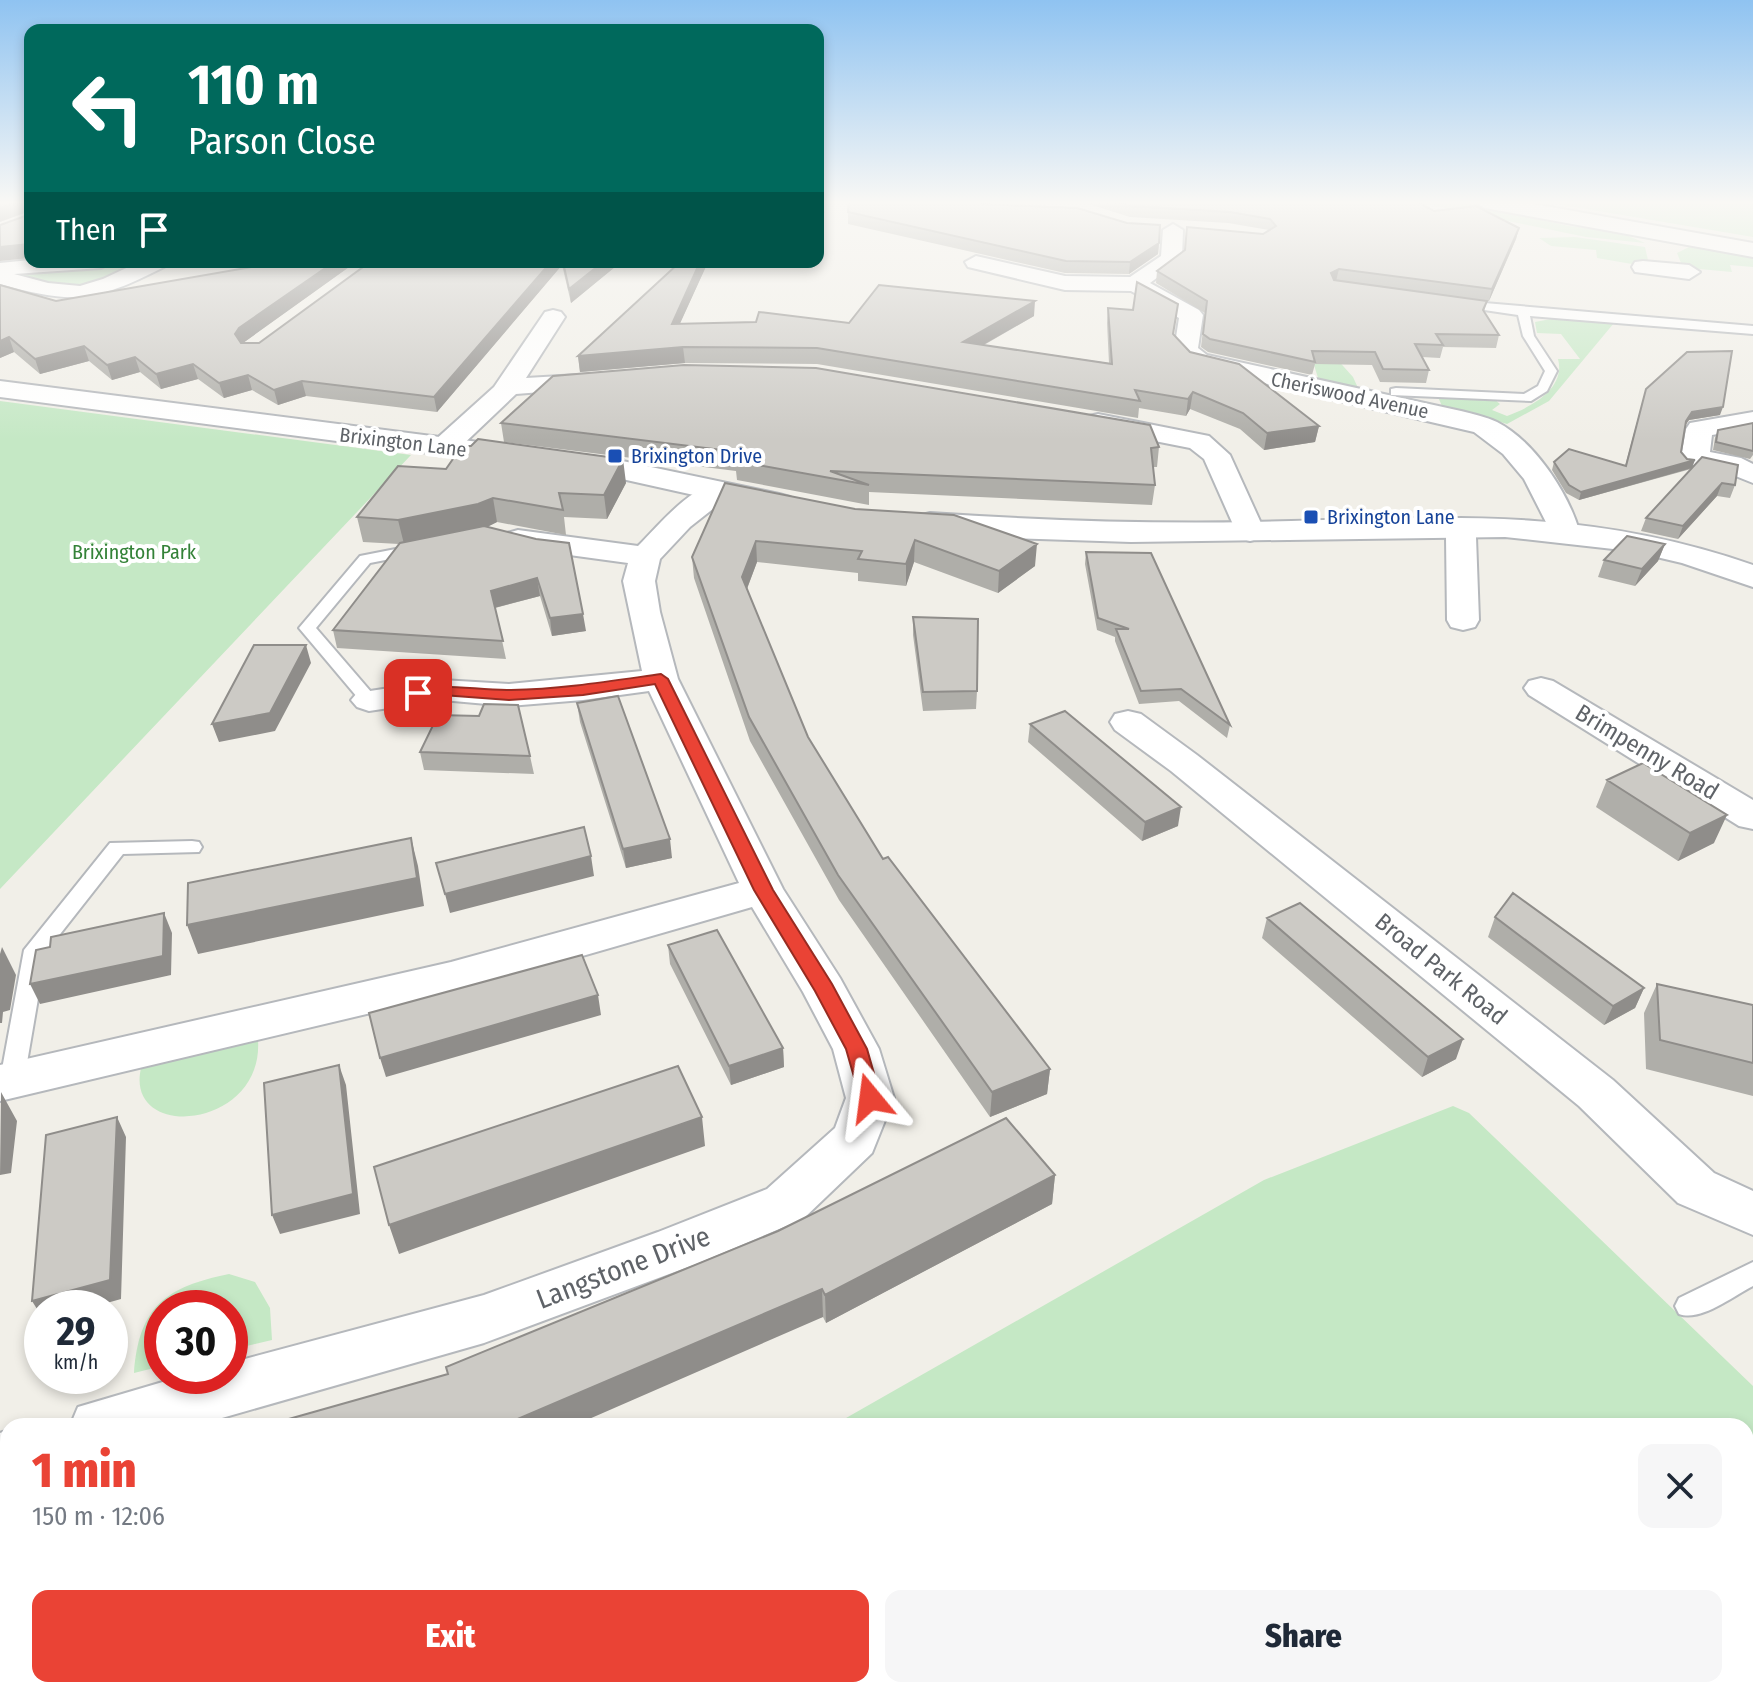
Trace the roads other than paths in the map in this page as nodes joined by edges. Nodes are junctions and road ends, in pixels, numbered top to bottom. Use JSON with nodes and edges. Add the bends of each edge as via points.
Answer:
{"nodes":[{"id":1,"x":14,"y":281,"type":"edge"},
{"id":2,"x":118,"y":281,"type":"edge"},
{"id":3,"x":998,"y":281,"type":"edge"},
{"id":4,"x":1056,"y":281,"type":"edge"},
{"id":5,"x":1139,"y":281,"type":"edge"},
{"id":6,"x":1135,"y":284,"type":"junction"},
{"id":7,"x":989,"y":286,"type":"dead end"},
{"id":8,"x":1446,"y":302,"type":"edge"},
{"id":9,"x":1524,"y":312,"type":"junction"},
{"id":10,"x":553,"y":317,"type":"dead end"},
{"id":11,"x":1753,"y":330,"type":"edge"},
{"id":12,"x":621,"y":379,"type":"edge"},
{"id":13,"x":507,"y":387,"type":"junction"},
{"id":14,"x":0,"y":389,"type":"edge"},
{"id":15,"x":1396,"y":392,"type":"dead end"},
{"id":16,"x":1068,"y":418,"type":"edge"},
{"id":17,"x":1753,"y":420,"type":"edge"},
{"id":18,"x":444,"y":447,"type":"junction"},
{"id":19,"x":1753,"y":475,"type":"edge"},
{"id":20,"x":718,"y":491,"type":"junction"},
{"id":21,"x":802,"y":508,"type":"edge"},
{"id":22,"x":901,"y":521,"type":"edge"},
{"id":23,"x":1456,"y":528,"type":"junction"},
{"id":24,"x":1564,"y":530,"type":"junction"},
{"id":25,"x":1250,"y":532,"type":"junction"},
{"id":26,"x":498,"y":534,"type":"edge"},
{"id":27,"x":439,"y":545,"type":"edge"},
{"id":28,"x":645,"y":556,"type":"junction"},
{"id":29,"x":1750,"y":571,"type":"edge"},
{"id":30,"x":1463,"y":620,"type":"dead end"},
{"id":31,"x":661,"y":679,"type":"junction"},
{"id":32,"x":1541,"y":688,"type":"dead end"},
{"id":33,"x":369,"y":700,"type":"joint"},
{"id":34,"x":1128,"y":722,"type":"dead end"},
{"id":35,"x":1753,"y":817,"type":"edge"},
{"id":36,"x":192,"y":847,"type":"dead end"},
{"id":37,"x":763,"y":890,"type":"junction"},
{"id":38,"x":6,"y":1081,"type":"edge"},
{"id":39,"x":1753,"y":1214,"type":"edge"},
{"id":40,"x":1753,"y":1273,"type":"edge"},
{"id":41,"x":1689,"y":1306,"type":"dead end"},
{"id":42,"x":128,"y":1418,"type":"edge"}],
"edges":[{"from":1,"to":2,"type":"street","via":[[78,295]]},
{"from":3,"to":7,"type":"street"},
{"from":4,"to":6,"type":"street","name":"Cheriswood Avenue"},
{"from":5,"to":6,"type":"street"},
{"from":6,"to":24,"type":"street","name":"Cheriswood Avenue","via":[[1191,315],[1186,350],[1199,361],[1491,430],[1515,450],[1547,494]]},
{"from":8,"to":9,"type":"lane"},
{"from":9,"to":11,"type":"lane"},
{"from":9,"to":15,"type":"lane","via":[[1528,334],[1551,371],[1543,388],[1526,398]]},
{"from":10,"to":13,"type":"street"},
{"from":12,"to":13,"type":"street"},
{"from":13,"to":18,"type":"street"},
{"from":14,"to":18,"type":"street","name":"Brixington Lane"},
{"from":16,"to":25,"type":"street","via":[[1199,442],[1216,455]]},
{"from":17,"to":19,"type":"street","via":[[1699,429],[1695,458],[1731,464]]},
{"from":18,"to":20,"type":"street","name":"Brixington Lane","via":[[613,468]]},
{"from":20,"to":21,"type":"street","name":"Brixington Lane"},
{"from":20,"to":28,"type":"street"},
{"from":22,"to":25,"type":"street","via":[[1124,533]]},
{"from":23,"to":24,"type":"street"},
{"from":23,"to":25,"type":"street"},
{"from":23,"to":30,"type":"street","via":[[1461,537]]},
{"from":24,"to":29,"type":"street","via":[[1665,548]]},
{"from":26,"to":28,"type":"street"},
{"from":27,"to":33,"type":"lane","via":[[365,559],[307,628]]},
{"from":28,"to":31,"type":"street","name":"Langstone Drive","via":[[639,581]]},
{"from":31,"to":33,"type":"street","via":[[554,692],[442,690]]},
{"from":31,"to":37,"type":"street","name":"Langstone Drive"},
{"from":32,"to":35,"type":"street","name":"Brimpenny Road"},
{"from":34,"to":39,"type":"street","name":"Broad Park Road","via":[[1596,1093],[1696,1188]]},
{"from":36,"to":38,"type":"lane","via":[[117,848],[35,950]]},
{"from":37,"to":38,"type":"street","via":[[451,978]]},
{"from":37,"to":42,"type":"street","name":"Langstone Drive","via":[[856,1049],[870,1098],[855,1139],[785,1204],[484,1319]]},
{"from":40,"to":41,"type":"lane"}]}
